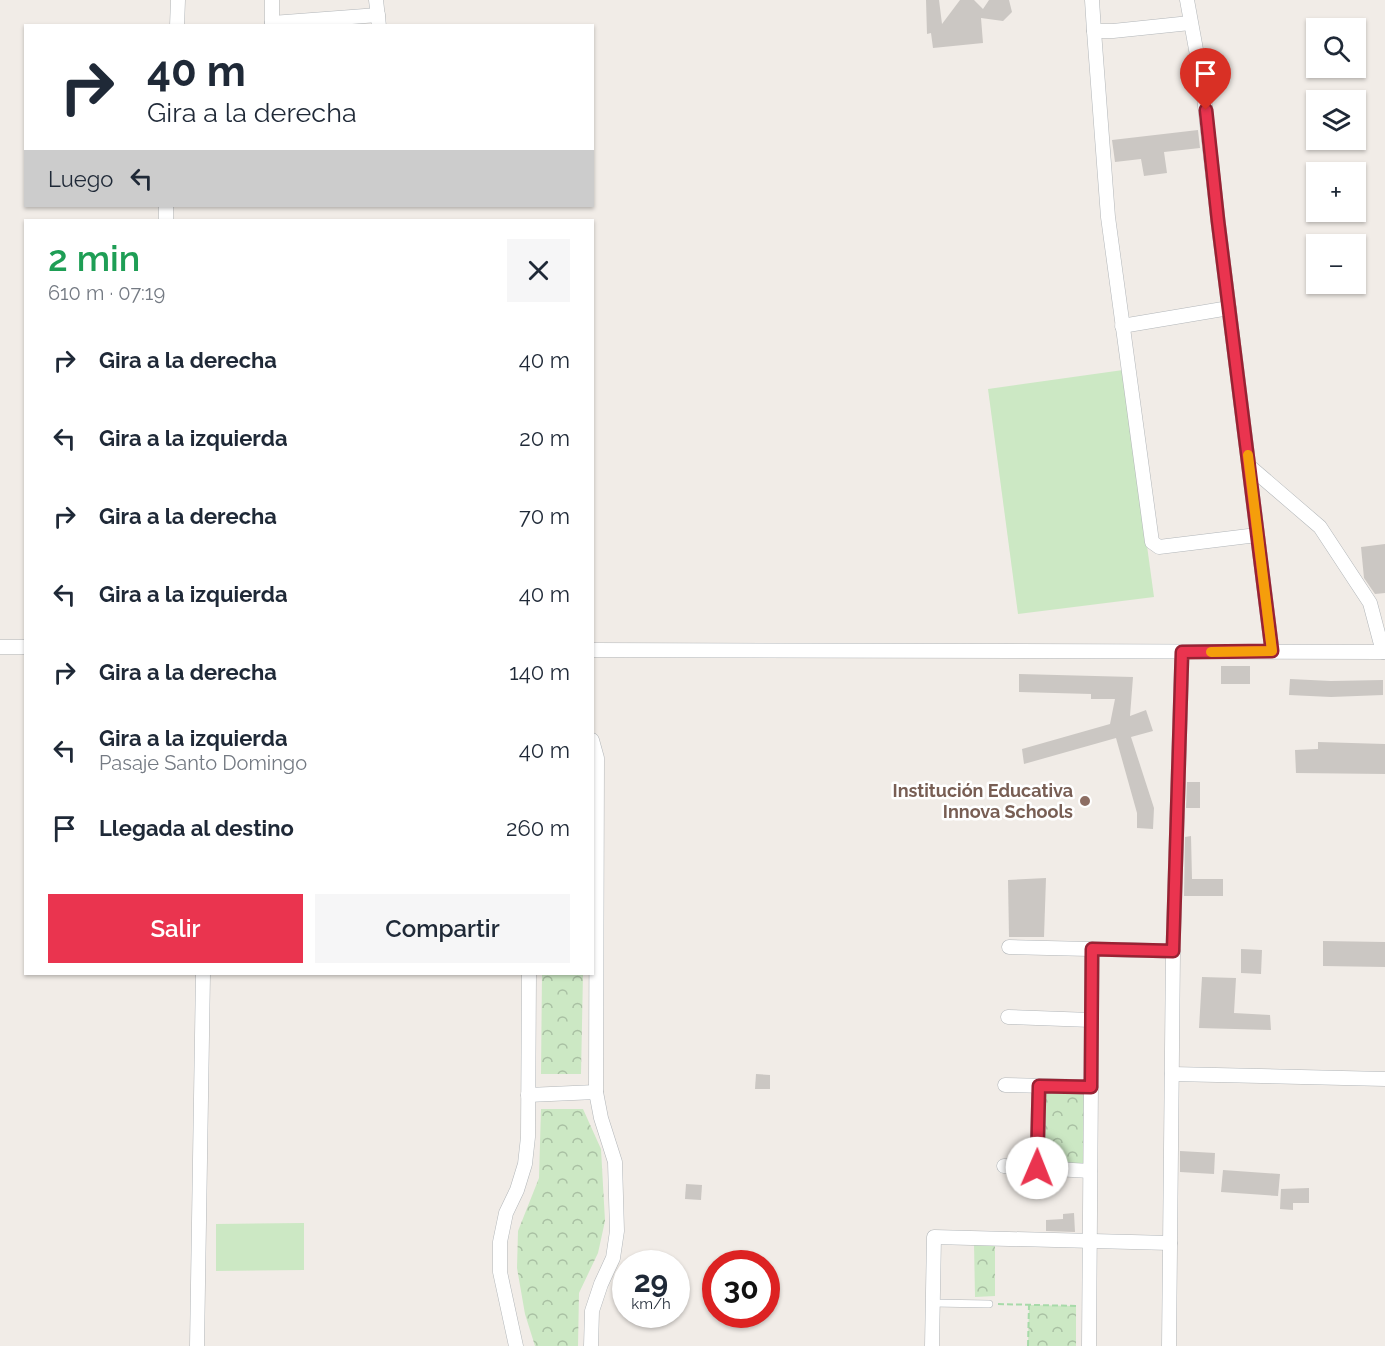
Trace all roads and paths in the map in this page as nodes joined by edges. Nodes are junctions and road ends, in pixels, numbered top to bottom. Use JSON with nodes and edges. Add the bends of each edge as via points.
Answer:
{"nodes":[{"id":1,"x":178,"y":0,"type":"edge"},
{"id":2,"x":272,"y":0,"type":"edge"},
{"id":3,"x":376,"y":0,"type":"edge"},
{"id":4,"x":1092,"y":0,"type":"edge"},
{"id":5,"x":1187,"y":0,"type":"edge"},
{"id":6,"x":378,"y":20,"type":"edge"},
{"id":7,"x":1190,"y":23,"type":"junction"},
{"id":8,"x":177,"y":24,"type":"edge"},
{"id":9,"x":272,"y":24,"type":"edge"},
{"id":10,"x":1094,"y":31,"type":"junction"},
{"id":11,"x":1229,"y":308,"type":"junction"},
{"id":12,"x":1122,"y":326,"type":"junction"},
{"id":13,"x":1249,"y":466,"type":"junction"},
{"id":14,"x":1257,"y":535,"type":"junction"},
{"id":15,"x":0,"y":647,"type":"edge"},
{"id":16,"x":24,"y":647,"type":"edge"},
{"id":17,"x":594,"y":650,"type":"edge"},
{"id":18,"x":1272,"y":651,"type":"junction"},
{"id":19,"x":1182,"y":652,"type":"junction"},
{"id":20,"x":1384,"y":652,"type":"edge"},
{"id":21,"x":594,"y":747,"type":"edge"},
{"id":22,"x":1009,"y":947,"type":"dead end"},
{"id":23,"x":1092,"y":949,"type":"junction"},
{"id":24,"x":1173,"y":951,"type":"junction"},
{"id":25,"x":202,"y":975,"type":"edge"},
{"id":26,"x":530,"y":975,"type":"edge"},
{"id":27,"x":1008,"y":1017,"type":"dead end"},
{"id":28,"x":1091,"y":1020,"type":"junction"},
{"id":29,"x":1172,"y":1074,"type":"junction"},
{"id":30,"x":1385,"y":1079,"type":"edge"},
{"id":31,"x":1005,"y":1085,"type":"dead end"},
{"id":32,"x":1039,"y":1086,"type":"junction"},
{"id":33,"x":1091,"y":1087,"type":"junction"},
{"id":34,"x":596,"y":1092,"type":"junction"},
{"id":35,"x":528,"y":1095,"type":"junction"},
{"id":36,"x":1004,"y":1166,"type":"dead end"},
{"id":37,"x":1037,"y":1168,"type":"junction"},
{"id":38,"x":1090,"y":1171,"type":"junction"},
{"id":39,"x":1090,"y":1241,"type":"junction"},
{"id":40,"x":1170,"y":1243,"type":"junction"},
{"id":41,"x":933,"y":1303,"type":"junction"},
{"id":42,"x":989,"y":1304,"type":"joint"},
{"id":43,"x":1029,"y":1305,"type":"junction"},
{"id":44,"x":1089,"y":1306,"type":"junction"},
{"id":45,"x":197,"y":1346,"type":"edge"},
{"id":46,"x":516,"y":1346,"type":"edge"},
{"id":47,"x":591,"y":1346,"type":"edge"},
{"id":48,"x":932,"y":1346,"type":"edge"},
{"id":49,"x":1028,"y":1346,"type":"edge"},
{"id":50,"x":1089,"y":1346,"type":"edge"},
{"id":51,"x":1169,"y":1346,"type":"edge"}],
"edges":[{"from":1,"to":8,"type":"street"},
{"from":2,"to":9,"type":"street"},
{"from":3,"to":6,"type":"street"},
{"from":4,"to":10,"type":"street"},
{"from":5,"to":7,"type":"street"},
{"from":6,"to":9,"type":"street"},
{"from":7,"to":10,"type":"street"},
{"from":7,"to":11,"type":"street","via":[[1203,88]]},
{"from":10,"to":12,"type":"street","via":[[1108,217]]},
{"from":11,"to":12,"type":"street"},
{"from":11,"to":13,"type":"street"},
{"from":12,"to":14,"type":"street","via":[[1152,542],[1160,547]]},
{"from":13,"to":14,"type":"street"},
{"from":13,"to":20,"type":"street","via":[[1320,527],[1370,603]]},
{"from":14,"to":18,"type":"street"},
{"from":15,"to":16,"type":"street"},
{"from":17,"to":19,"type":"street"},
{"from":18,"to":19,"type":"street"},
{"from":18,"to":20,"type":"street"},
{"from":19,"to":24,"type":"street"},
{"from":21,"to":34,"type":"street"},
{"from":22,"to":23,"type":"street"},
{"from":23,"to":24,"type":"street"},
{"from":23,"to":28,"type":"street"},
{"from":24,"to":29,"type":"street"},
{"from":25,"to":45,"type":"street"},
{"from":26,"to":35,"type":"street"},
{"from":27,"to":28,"type":"street"},
{"from":28,"to":33,"type":"street"},
{"from":29,"to":30,"type":"street"},
{"from":29,"to":40,"type":"street"},
{"from":31,"to":32,"type":"street"},
{"from":32,"to":33,"type":"street"},
{"from":32,"to":37,"type":"street"},
{"from":33,"to":38,"type":"street"},
{"from":34,"to":35,"type":"street"},
{"from":34,"to":47,"type":"street","via":[[615,1162],[617,1231],[613,1258],[592,1311]]},
{"from":35,"to":46,"type":"street","via":[[525,1164],[506,1213],[500,1242],[500,1272]]},
{"from":36,"to":37,"type":"street"},
{"from":37,"to":38,"type":"street"},
{"from":38,"to":39,"type":"street"},
{"from":39,"to":40,"type":"street"},
{"from":39,"to":41,"type":"street","via":[[934,1237]]},
{"from":39,"to":44,"type":"street"},
{"from":40,"to":51,"type":"street"},
{"from":41,"to":42,"type":"lane"},
{"from":41,"to":48,"type":"street"},
{"from":42,"to":43,"type":"path"},
{"from":43,"to":44,"type":"path"},
{"from":43,"to":49,"type":"path"},
{"from":44,"to":50,"type":"street"}]}
